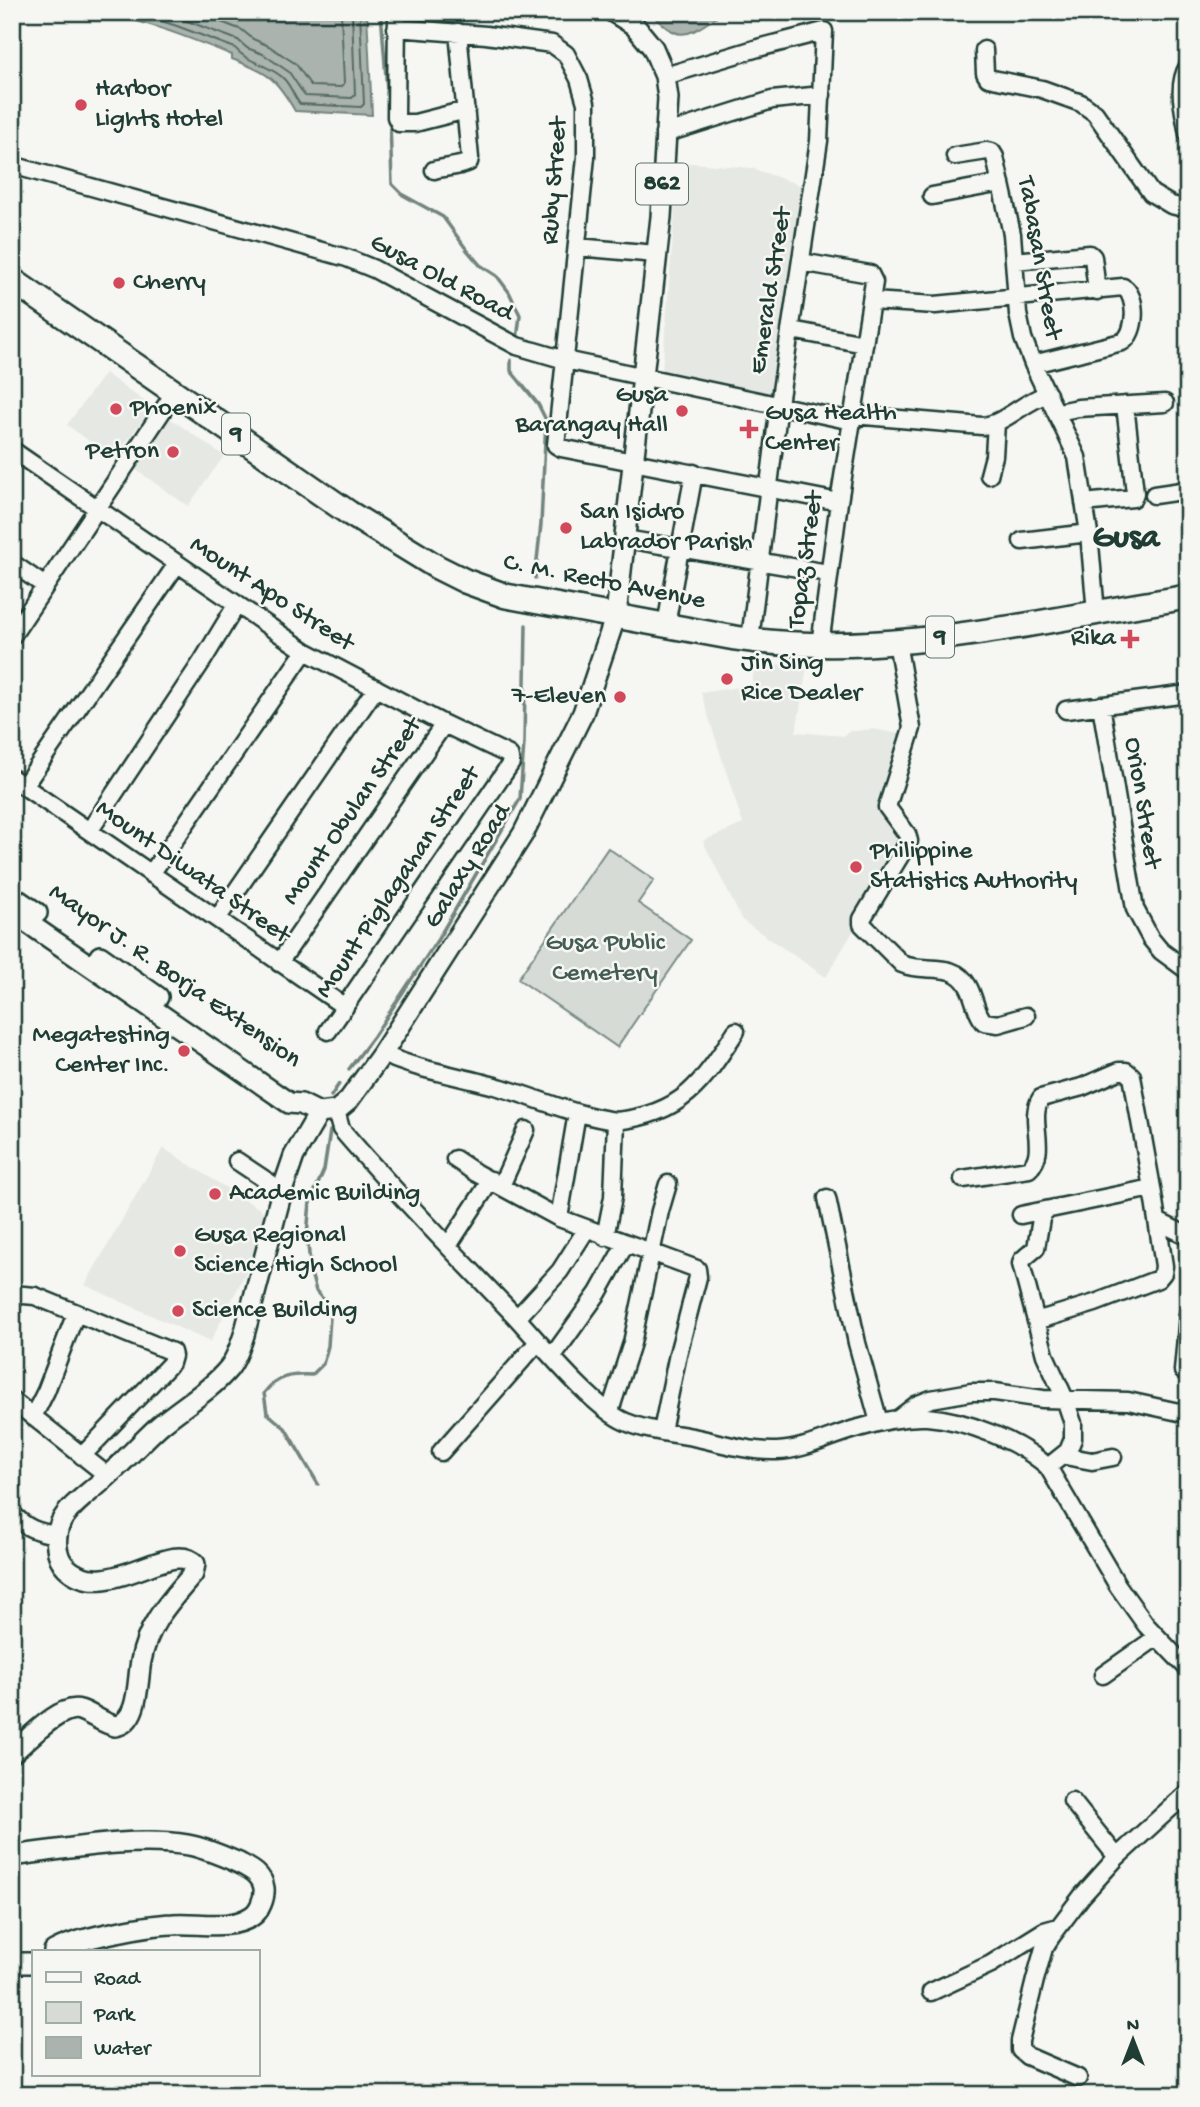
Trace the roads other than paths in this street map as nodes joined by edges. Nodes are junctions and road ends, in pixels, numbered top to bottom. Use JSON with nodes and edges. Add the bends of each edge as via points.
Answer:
{"nodes":[{"id":1,"x":612,"y":12,"type":"edge"},
{"id":2,"x":396,"y":20,"type":"edge"},
{"id":3,"x":457,"y":32,"type":"junction"},
{"id":4,"x":984,"y":50,"type":"dead end"},
{"id":5,"x":1185,"y":73,"type":"edge"},
{"id":6,"x":665,"y":76,"type":"junction"},
{"id":7,"x":822,"y":95,"type":"junction"},
{"id":8,"x":466,"y":110,"type":"junction"},
{"id":9,"x":664,"y":134,"type":"junction"},
{"id":10,"x":1188,"y":134,"type":"edge"},
{"id":11,"x":955,"y":156,"type":"dead end"},
{"id":12,"x":12,"y":164,"type":"edge"},
{"id":13,"x":434,"y":170,"type":"dead end"},
{"id":14,"x":1001,"y":183,"type":"junction"},
{"id":15,"x":932,"y":196,"type":"dead end"},
{"id":16,"x":1188,"y":209,"type":"edge"},
{"id":17,"x":577,"y":247,"type":"junction"},
{"id":18,"x":656,"y":254,"type":"junction"},
{"id":19,"x":1014,"y":261,"type":"junction"},
{"id":20,"x":801,"y":262,"type":"junction"},
{"id":21,"x":12,"y":280,"type":"edge"},
{"id":22,"x":1097,"y":291,"type":"junction"},
{"id":23,"x":1016,"y":298,"type":"junction"},
{"id":24,"x":872,"y":301,"type":"junction"},
{"id":25,"x":792,"y":330,"type":"junction"},
{"id":26,"x":864,"y":344,"type":"junction"},
{"id":27,"x":565,"y":360,"type":"junction"},
{"id":28,"x":1033,"y":364,"type":"junction"},
{"id":29,"x":644,"y":377,"type":"junction"},
{"id":30,"x":175,"y":392,"type":"junction"},
{"id":31,"x":1048,"y":394,"type":"junction"},
{"id":32,"x":1165,"y":402,"type":"dead end"},
{"id":33,"x":779,"y":404,"type":"junction"},
{"id":34,"x":1125,"y":405,"type":"junction"},
{"id":35,"x":1058,"y":412,"type":"junction"},
{"id":36,"x":852,"y":418,"type":"junction"},
{"id":37,"x":996,"y":423,"type":"junction"},
{"id":38,"x":12,"y":450,"type":"edge"},
{"id":39,"x":634,"y":463,"type":"junction"},
{"id":40,"x":694,"y":473,"type":"junction"},
{"id":41,"x":989,"y":475,"type":"dead end"},
{"id":42,"x":769,"y":488,"type":"junction"},
{"id":43,"x":1188,"y":490,"type":"edge"},
{"id":44,"x":1154,"y":495,"type":"dead end"},
{"id":45,"x":839,"y":502,"type":"junction"},
{"id":46,"x":1084,"y":503,"type":"junction"},
{"id":47,"x":96,"y":509,"type":"junction"},
{"id":48,"x":1089,"y":533,"type":"junction"},
{"id":49,"x":625,"y":540,"type":"junction"},
{"id":50,"x":1022,"y":541,"type":"dead end"},
{"id":51,"x":681,"y":549,"type":"junction"},
{"id":52,"x":760,"y":562,"type":"junction"},
{"id":53,"x":12,"y":563,"type":"edge"},
{"id":54,"x":177,"y":564,"type":"junction"},
{"id":55,"x":828,"y":573,"type":"junction"},
{"id":56,"x":45,"y":586,"type":"junction"},
{"id":57,"x":1188,"y":597,"type":"edge"},
{"id":58,"x":237,"y":604,"type":"junction"},
{"id":59,"x":1096,"y":613,"type":"junction"},
{"id":60,"x":616,"y":615,"type":"junction"},
{"id":61,"x":666,"y":625,"type":"junction"},
{"id":62,"x":12,"y":636,"type":"edge"},
{"id":63,"x":750,"y":640,"type":"junction"},
{"id":64,"x":897,"y":642,"type":"junction"},
{"id":65,"x":820,"y":645,"type":"junction"},
{"id":66,"x":305,"y":651,"type":"junction"},
{"id":67,"x":376,"y":688,"type":"junction"},
{"id":68,"x":1187,"y":699,"type":"edge"},
{"id":69,"x":1101,"y":705,"type":"junction"},
{"id":70,"x":1066,"y":710,"type":"dead end"},
{"id":71,"x":444,"y":724,"type":"junction"},
{"id":72,"x":511,"y":763,"type":"joint"},
{"id":73,"x":18,"y":782,"type":"edge"},
{"id":74,"x":90,"y":830,"type":"junction"},
{"id":75,"x":151,"y":874,"type":"junction"},
{"id":76,"x":12,"y":896,"type":"edge"},
{"id":77,"x":12,"y":912,"type":"edge"},
{"id":78,"x":217,"y":919,"type":"junction"},
{"id":79,"x":279,"y":963,"type":"junction"},
{"id":80,"x":1188,"y":971,"type":"edge"},
{"id":81,"x":123,"y":980,"type":"junction"},
{"id":82,"x":345,"y":1007,"type":"junction"},
{"id":83,"x":1026,"y":1016,"type":"dead end"},
{"id":84,"x":328,"y":1031,"type":"dead end"},
{"id":85,"x":736,"y":1031,"type":"dead end"},
{"id":86,"x":382,"y":1054,"type":"junction"},
{"id":87,"x":328,"y":1112,"type":"junction"},
{"id":88,"x":577,"y":1114,"type":"junction"},
{"id":89,"x":616,"y":1121,"type":"junction"},
{"id":90,"x":526,"y":1130,"type":"dead end"},
{"id":91,"x":455,"y":1159,"type":"dead end"},
{"id":92,"x":237,"y":1161,"type":"dead end"},
{"id":93,"x":962,"y":1179,"type":"dead end"},
{"id":94,"x":496,"y":1183,"type":"junction"},
{"id":95,"x":668,"y":1184,"type":"dead end"},
{"id":96,"x":1152,"y":1188,"type":"junction"},
{"id":97,"x":282,"y":1191,"type":"junction"},
{"id":98,"x":827,"y":1198,"type":"dead end"},
{"id":99,"x":1045,"y":1210,"type":"junction"},
{"id":100,"x":1021,"y":1215,"type":"dead end"},
{"id":101,"x":559,"y":1219,"type":"junction"},
{"id":102,"x":1157,"y":1221,"type":"junction"},
{"id":103,"x":586,"y":1230,"type":"junction"},
{"id":104,"x":1188,"y":1236,"type":"edge"},
{"id":105,"x":605,"y":1237,"type":"junction"},
{"id":106,"x":626,"y":1243,"type":"junction"},
{"id":107,"x":447,"y":1247,"type":"junction"},
{"id":108,"x":651,"y":1252,"type":"junction"},
{"id":109,"x":12,"y":1294,"type":"edge"},
{"id":110,"x":76,"y":1313,"type":"junction"},
{"id":111,"x":1188,"y":1314,"type":"edge"},
{"id":112,"x":517,"y":1318,"type":"junction"},
{"id":113,"x":1036,"y":1321,"type":"junction"},
{"id":114,"x":538,"y":1342,"type":"junction"},
{"id":115,"x":552,"y":1357,"type":"junction"},
{"id":116,"x":1183,"y":1371,"type":"dead end"},
{"id":117,"x":1065,"y":1399,"type":"junction"},
{"id":118,"x":12,"y":1400,"type":"edge"},
{"id":119,"x":610,"y":1411,"type":"junction"},
{"id":120,"x":1188,"y":1413,"type":"edge"},
{"id":121,"x":33,"y":1417,"type":"junction"},
{"id":122,"x":899,"y":1418,"type":"junction"},
{"id":123,"x":879,"y":1422,"type":"junction"},
{"id":124,"x":662,"y":1431,"type":"junction"},
{"id":125,"x":441,"y":1452,"type":"dead end"},
{"id":126,"x":82,"y":1456,"type":"junction"},
{"id":127,"x":1065,"y":1456,"type":"junction"},
{"id":128,"x":1113,"y":1457,"type":"dead end"},
{"id":129,"x":1048,"y":1467,"type":"junction"},
{"id":130,"x":108,"y":1476,"type":"junction"},
{"id":131,"x":12,"y":1513,"type":"edge"},
{"id":132,"x":57,"y":1535,"type":"junction"},
{"id":133,"x":1157,"y":1637,"type":"junction"},
{"id":134,"x":1186,"y":1661,"type":"edge"},
{"id":135,"x":1103,"y":1675,"type":"dead end"},
{"id":136,"x":12,"y":1753,"type":"edge"},
{"id":137,"x":1188,"y":1792,"type":"edge"},
{"id":138,"x":1072,"y":1801,"type":"dead end"},
{"id":139,"x":12,"y":1856,"type":"edge"},
{"id":140,"x":1117,"y":1857,"type":"junction"},
{"id":141,"x":1058,"y":1927,"type":"junction"},
{"id":142,"x":56,"y":1950,"type":"edge"},
{"id":143,"x":12,"y":1963,"type":"edge"},
{"id":144,"x":32,"y":1963,"type":"edge"},
{"id":145,"x":931,"y":1992,"type":"dead end"},
{"id":146,"x":1078,"y":2078,"type":"dead end"}],
"edges":[{"from":1,"to":6,"type":"main road","number":"862","via":[[644,36]]},
{"from":2,"to":3,"type":"street","name":"Ruby Street"},
{"from":2,"to":8,"type":"street","via":[[399,123]]},
{"from":3,"to":8,"type":"street"},
{"from":3,"to":17,"type":"street","name":"Ruby Street","via":[[552,44],[571,62],[586,111]]},
{"from":4,"to":16,"type":"street","via":[[988,78],[1081,103],[1095,113],[1151,193]]},
{"from":5,"to":10,"type":"street"},
{"from":6,"to":7,"type":"street","name":"Emerald Street","via":[[824,31]]},
{"from":6,"to":9,"type":"main road","number":"862"},
{"from":7,"to":9,"type":"street","via":[[772,100]]},
{"from":7,"to":20,"type":"street","name":"Emerald Street"},
{"from":8,"to":13,"type":"street","via":[[469,162]]},
{"from":9,"to":18,"type":"main road","number":"862"},
{"from":11,"to":14,"type":"street","name":"Tabasan Street","via":[[992,152]]},
{"from":12,"to":27,"type":"street","name":"Gusa Old Road","via":[[347,258],[501,339]]},
{"from":14,"to":15,"type":"street"},
{"from":14,"to":19,"type":"street","name":"Tabasan Street"},
{"from":17,"to":18,"type":"street"},
{"from":17,"to":27,"type":"street","name":"Ruby Street"},
{"from":18,"to":29,"type":"main road","number":"862"},
{"from":19,"to":22,"type":"street","via":[[1090,254]]},
{"from":19,"to":23,"type":"street","name":"Tabasan Street"},
{"from":20,"to":24,"type":"street","name":"Topaz Street","via":[[872,276]]},
{"from":20,"to":25,"type":"street","name":"Emerald Street"},
{"from":21,"to":30,"type":"highway","name":"C. M. Recto Avenue","number":"9"},
{"from":22,"to":23,"type":"street"},
{"from":22,"to":28,"type":"street","via":[[1129,290],[1133,331],[1129,338]]},
{"from":23,"to":24,"type":"street","via":[[935,305]]},
{"from":23,"to":28,"type":"street","name":"Tabasan Street"},
{"from":24,"to":26,"type":"street","name":"Topaz Street"},
{"from":25,"to":26,"type":"street"},
{"from":25,"to":33,"type":"street","name":"Emerald Street"},
{"from":26,"to":36,"type":"street","name":"Topaz Street"},
{"from":27,"to":29,"type":"street","name":"Gusa Old Road"},
{"from":27,"to":39,"type":"street","name":"Ruby Street","via":[[556,445]]},
{"from":28,"to":31,"type":"street","name":"Tabasan Street"},
{"from":29,"to":33,"type":"street","name":"Gusa Old Road"},
{"from":29,"to":39,"type":"main road","number":"862"},
{"from":30,"to":47,"type":"street"},
{"from":30,"to":60,"type":"highway","name":"C. M. Recto Avenue","number":"9","via":[[349,513],[437,567],[506,596]]},
{"from":31,"to":35,"type":"street","name":"Tabasan Street"},
{"from":31,"to":37,"type":"street"},
{"from":32,"to":34,"type":"street"},
{"from":33,"to":36,"type":"street","name":"Gusa Old Road"},
{"from":33,"to":42,"type":"street","name":"Emerald Street"},
{"from":34,"to":35,"type":"street"},
{"from":34,"to":46,"type":"street","via":[[1133,498]]},
{"from":35,"to":46,"type":"street","name":"Tabasan Street","via":[[1077,457]]},
{"from":36,"to":37,"type":"street","name":"Gusa Old Road"},
{"from":36,"to":45,"type":"street","name":"Topaz Street"},
{"from":37,"to":41,"type":"street"},
{"from":38,"to":47,"type":"street","name":"Mount Apo Street"},
{"from":39,"to":40,"type":"street"},
{"from":39,"to":49,"type":"main road","number":"862"},
{"from":40,"to":42,"type":"street"},
{"from":40,"to":51,"type":"street"},
{"from":42,"to":45,"type":"street"},
{"from":42,"to":52,"type":"street","name":"Emerald Street"},
{"from":43,"to":44,"type":"street"},
{"from":45,"to":55,"type":"street","name":"Topaz Street"},
{"from":46,"to":48,"type":"street","name":"Tabasan Street"},
{"from":47,"to":54,"type":"street","name":"Mount Apo Street"},
{"from":47,"to":56,"type":"street"},
{"from":48,"to":50,"type":"street"},
{"from":48,"to":59,"type":"street","name":"Tabasan Street"},
{"from":49,"to":51,"type":"street"},
{"from":49,"to":60,"type":"main road","number":"862"},
{"from":51,"to":52,"type":"street"},
{"from":51,"to":61,"type":"street"},
{"from":52,"to":55,"type":"street"},
{"from":52,"to":63,"type":"street","name":"Emerald Street"},
{"from":53,"to":56,"type":"street"},
{"from":54,"to":58,"type":"street","name":"Mount Apo Street"},
{"from":54,"to":73,"type":"street"},
{"from":55,"to":65,"type":"street","name":"Topaz Street"},
{"from":56,"to":62,"type":"street"},
{"from":57,"to":59,"type":"highway","name":"C. M. Recto Avenue","number":"9"},
{"from":58,"to":66,"type":"street","name":"Mount Apo Street"},
{"from":58,"to":74,"type":"street"},
{"from":59,"to":64,"type":"highway","name":"C. M. Recto Avenue","number":"9"},
{"from":60,"to":61,"type":"highway","name":"C. M. Recto Avenue","number":"9"},
{"from":60,"to":86,"type":"main road","name":"Galaxy Road","via":[[583,713],[523,834]]},
{"from":61,"to":63,"type":"highway","name":"C. M. Recto Avenue","number":"9"},
{"from":63,"to":65,"type":"highway","name":"C. M. Recto Avenue","number":"9"},
{"from":64,"to":65,"type":"highway","name":"C. M. Recto Avenue","number":"9"},
{"from":64,"to":83,"type":"street","via":[[912,728],[887,807],[909,841],[862,924],[902,964],[940,968],[960,977],[984,1022],[998,1024]]},
{"from":66,"to":67,"type":"street","name":"Mount Apo Street"},
{"from":66,"to":75,"type":"street"},
{"from":67,"to":71,"type":"street","name":"Mount Apo Street"},
{"from":67,"to":78,"type":"street"},
{"from":68,"to":69,"type":"street"},
{"from":69,"to":70,"type":"street"},
{"from":69,"to":80,"type":"street","name":"Orion Street","via":[[1135,909],[1156,945]]},
{"from":71,"to":72,"type":"street","name":"Mount Apo Street","via":[[509,755]]},
{"from":71,"to":79,"type":"street","name":"Mount Obulan Street"},
{"from":72,"to":82,"type":"street","name":"Mount Piglagahan Street"},
{"from":73,"to":74,"type":"street","name":"Mount Diwata Street"},
{"from":74,"to":75,"type":"street","name":"Mount Diwata Street"},
{"from":75,"to":78,"type":"street","name":"Mount Diwata Street"},
{"from":76,"to":81,"type":"main road","name":"Mayor J. R. Borja Extension"},
{"from":77,"to":81,"type":"main road","name":"Mayor J. R. Borja Extension"},
{"from":78,"to":79,"type":"street","name":"Mount Diwata Street"},
{"from":79,"to":82,"type":"street","name":"Mount Diwata Street"},
{"from":81,"to":87,"type":"main road","name":"Mayor J. R. Borja Extension","via":[[295,1094],[301,1104]]},
{"from":82,"to":84,"type":"street","name":"Mount Piglagahan Street"},
{"from":85,"to":89,"type":"street","via":[[686,1097],[634,1119]]},
{"from":86,"to":87,"type":"main road","name":"Galaxy Road","via":[[348,1101]]},
{"from":86,"to":88,"type":"street"},
{"from":87,"to":97,"type":"main road","name":"Galaxy Road","via":[[294,1156]]},
{"from":87,"to":107,"type":"street"},
{"from":88,"to":89,"type":"street"},
{"from":88,"to":101,"type":"street"},
{"from":89,"to":105,"type":"street","via":[[613,1197]]},
{"from":90,"to":94,"type":"street"},
{"from":91,"to":94,"type":"street"},
{"from":92,"to":97,"type":"street"},
{"from":93,"to":96,"type":"street","via":[[1029,1169],[1038,1156],[1036,1109],[1041,1098],[1126,1071],[1132,1076]]},
{"from":94,"to":101,"type":"street"},
{"from":94,"to":107,"type":"street"},
{"from":95,"to":108,"type":"street"},
{"from":96,"to":99,"type":"street"},
{"from":96,"to":102,"type":"street"},
{"from":97,"to":130,"type":"main road","name":"Galaxy Road","via":[[238,1353],[229,1368]]},
{"from":98,"to":123,"type":"street","via":[[857,1343]]},
{"from":99,"to":100,"type":"street"},
{"from":99,"to":113,"type":"street","via":[[1036,1248],[1021,1264]]},
{"from":101,"to":103,"type":"street"},
{"from":102,"to":104,"type":"street"},
{"from":102,"to":113,"type":"street","via":[[1164,1266],[1158,1279]]},
{"from":103,"to":105,"type":"street"},
{"from":103,"to":112,"type":"street","via":[[560,1271]]},
{"from":105,"to":106,"type":"street"},
{"from":106,"to":108,"type":"street"},
{"from":106,"to":115,"type":"street","via":[[598,1293]]},
{"from":107,"to":112,"type":"street"},
{"from":108,"to":119,"type":"street","via":[[632,1342]]},
{"from":108,"to":124,"type":"street","via":[[693,1266],[698,1272]]},
{"from":109,"to":110,"type":"street","via":[[35,1296]]},
{"from":110,"to":121,"type":"street"},
{"from":110,"to":126,"type":"street","via":[[173,1356]]},
{"from":111,"to":116,"type":"street"},
{"from":112,"to":114,"type":"street"},
{"from":113,"to":117,"type":"street"},
{"from":114,"to":115,"type":"street"},
{"from":114,"to":125,"type":"street"},
{"from":115,"to":119,"type":"street"},
{"from":117,"to":120,"type":"street","via":[[1128,1402]]},
{"from":117,"to":122,"type":"street","via":[[995,1392],[948,1395],[916,1405]]},
{"from":117,"to":127,"type":"street","via":[[1074,1431]]},
{"from":118,"to":121,"type":"street"},
{"from":119,"to":124,"type":"street","via":[[623,1421]]},
{"from":121,"to":126,"type":"street"},
{"from":122,"to":123,"type":"street"},
{"from":122,"to":129,"type":"street","via":[[926,1417],[990,1434],[1030,1452]]},
{"from":123,"to":124,"type":"street","via":[[777,1451]]},
{"from":126,"to":130,"type":"street"},
{"from":127,"to":128,"type":"street","via":[[1092,1461]]},
{"from":127,"to":129,"type":"street"},
{"from":129,"to":133,"type":"street","via":[[1118,1586]]},
{"from":130,"to":132,"type":"main road","name":"Galaxy Road","via":[[65,1515]]},
{"from":131,"to":132,"type":"street","via":[[35,1531]]},
{"from":132,"to":136,"type":"main road","via":[[57,1553],[63,1564],[83,1579],[109,1578],[176,1558],[195,1564],[149,1630],[132,1713],[123,1724],[108,1725],[79,1709],[67,1710]]},
{"from":133,"to":134,"type":"street"},
{"from":133,"to":135,"type":"street"},
{"from":137,"to":140,"type":"street"},
{"from":138,"to":140,"type":"street"},
{"from":139,"to":142,"type":"main road","via":[[169,1843],[224,1857],[251,1869],[264,1885],[252,1917],[223,1924],[156,1925]]},
{"from":140,"to":141,"type":"street"},
{"from":141,"to":145,"type":"street"},
{"from":141,"to":146,"type":"street","via":[[1044,1948],[1020,2050]]},
{"from":143,"to":144,"type":"main road"}]}
